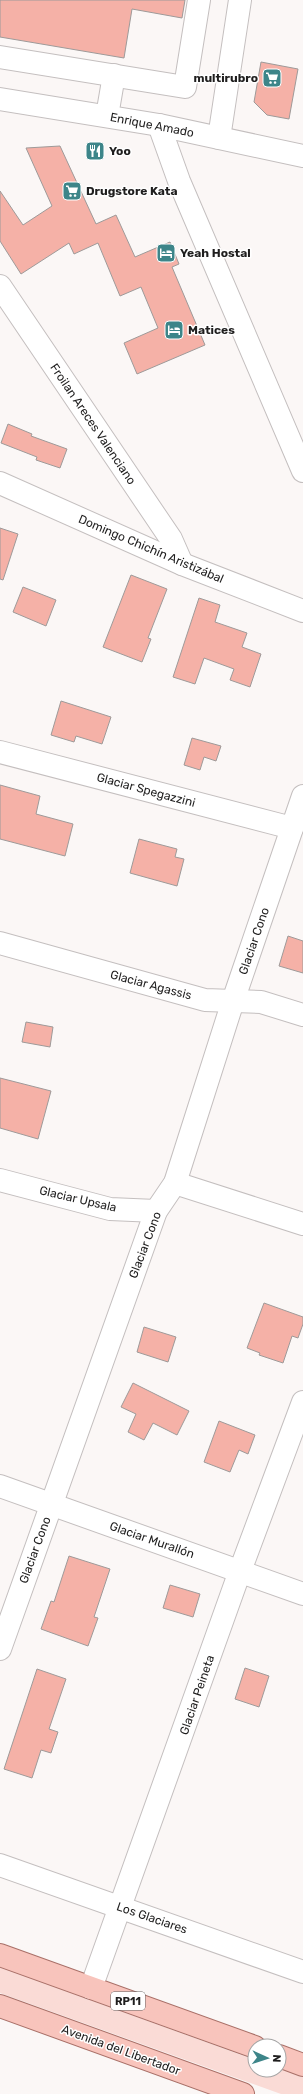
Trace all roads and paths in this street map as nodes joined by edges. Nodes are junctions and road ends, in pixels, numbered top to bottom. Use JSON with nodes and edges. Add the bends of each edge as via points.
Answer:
{"nodes":[{"id":1,"x":199,"y":0,"type":"edge"},
{"id":2,"x":240,"y":0,"type":"edge"},
{"id":3,"x":0,"y":57,"type":"edge"},
{"id":4,"x":114,"y":75,"type":"junction"},
{"id":5,"x":0,"y":99,"type":"edge"},
{"id":6,"x":107,"y":116,"type":"junction"},
{"id":7,"x":159,"y":125,"type":"junction"},
{"id":8,"x":219,"y":138,"type":"junction"},
{"id":9,"x":303,"y":156,"type":"edge"},
{"id":10,"x":0,"y":286,"type":"edge"},
{"id":11,"x":303,"y":471,"type":"edge"},
{"id":12,"x":0,"y":483,"type":"edge"},
{"id":13,"x":182,"y":564,"type":"junction"},
{"id":14,"x":303,"y":611,"type":"edge"},
{"id":15,"x":0,"y":752,"type":"edge"},
{"id":16,"x":303,"y":796,"type":"edge"},
{"id":17,"x":292,"y":828,"type":"junction"},
{"id":18,"x":0,"y":943,"type":"edge"},
{"id":19,"x":233,"y":1001,"type":"junction"},
{"id":20,"x":303,"y":1015,"type":"edge"},
{"id":21,"x":0,"y":1180,"type":"edge"},
{"id":22,"x":175,"y":1183,"type":"junction"},
{"id":23,"x":156,"y":1211,"type":"junction"},
{"id":24,"x":303,"y":1224,"type":"edge"},
{"id":25,"x":303,"y":1402,"type":"edge"},
{"id":26,"x":0,"y":1486,"type":"edge"},
{"id":27,"x":51,"y":1505,"type":"junction"},
{"id":28,"x":240,"y":1571,"type":"junction"},
{"id":29,"x":303,"y":1594,"type":"edge"},
{"id":30,"x":0,"y":1649,"type":"edge"},
{"id":31,"x":0,"y":1866,"type":"edge"},
{"id":32,"x":122,"y":1908,"type":"junction"},
{"id":33,"x":0,"y":1955,"type":"edge"},
{"id":34,"x":303,"y":1972,"type":"edge"},
{"id":35,"x":91,"y":1988,"type":"junction"},
{"id":36,"x":0,"y":2006,"type":"edge"},
{"id":37,"x":247,"y":2044,"type":"edge"},
{"id":38,"x":287,"y":2059,"type":"edge"},
{"id":39,"x":303,"y":2065,"type":"edge"},
{"id":40,"x":243,"y":2094,"type":"edge"}],
"edges":[{"from":1,"to":4,"type":"street","via":[[185,87]]},
{"from":2,"to":8,"type":"street"},
{"from":3,"to":4,"type":"street"},
{"from":4,"to":6,"type":"street"},
{"from":5,"to":6,"type":"street","name":"Enrique Amado"},
{"from":6,"to":7,"type":"street","name":"Enrique Amado"},
{"from":7,"to":8,"type":"street","name":"Enrique Amado"},
{"from":7,"to":11,"type":"street","via":[[179,181]]},
{"from":8,"to":9,"type":"street","name":"Enrique Amado"},
{"from":10,"to":13,"type":"street","name":"Froilan Areces Valenciano","via":[[171,539]]},
{"from":12,"to":13,"type":"street","name":"Domingo Chichín Aristizábal"},
{"from":13,"to":14,"type":"street","name":"Domingo Chichín Aristizábal"},
{"from":15,"to":17,"type":"street","name":"Glaciar Spegazzini"},
{"from":16,"to":17,"type":"street","name":"Glaciar Cono"},
{"from":17,"to":19,"type":"street","name":"Glaciar Cono"},
{"from":18,"to":19,"type":"street","name":"Glaciar Agassis","via":[[205,1000]]},
{"from":19,"to":20,"type":"street","name":"Glaciar Agassis","via":[[261,1002]]},
{"from":19,"to":22,"type":"street","name":"Glaciar Cono"},
{"from":21,"to":23,"type":"street","name":"Glaciar Upsala","via":[[110,1209]]},
{"from":22,"to":23,"type":"street","name":"Glaciar Cono"},
{"from":22,"to":24,"type":"street"},
{"from":23,"to":27,"type":"street","name":"Glaciar Cono"},
{"from":25,"to":28,"type":"street","name":"Glaciar Peineta"},
{"from":26,"to":27,"type":"street","name":"Glaciar Murallón"},
{"from":27,"to":28,"type":"street","name":"Glaciar Murallón"},
{"from":27,"to":30,"type":"street","name":"Glaciar Cono"},
{"from":28,"to":29,"type":"street","name":"Glaciar Murallón"},
{"from":28,"to":32,"type":"street","name":"Glaciar Peineta"},
{"from":31,"to":32,"type":"street","name":"Los Glaciares"},
{"from":32,"to":34,"type":"street","name":"Los Glaciares"},
{"from":32,"to":35,"type":"street","name":"Glaciar Peineta"},
{"from":33,"to":35,"type":"main road","number":"RP11"},
{"from":35,"to":37,"type":"main road","number":"RP11"},
{"from":36,"to":40,"type":"main road","name":"Avenida del Libertador"},
{"from":38,"to":39,"type":"main road"}]}
